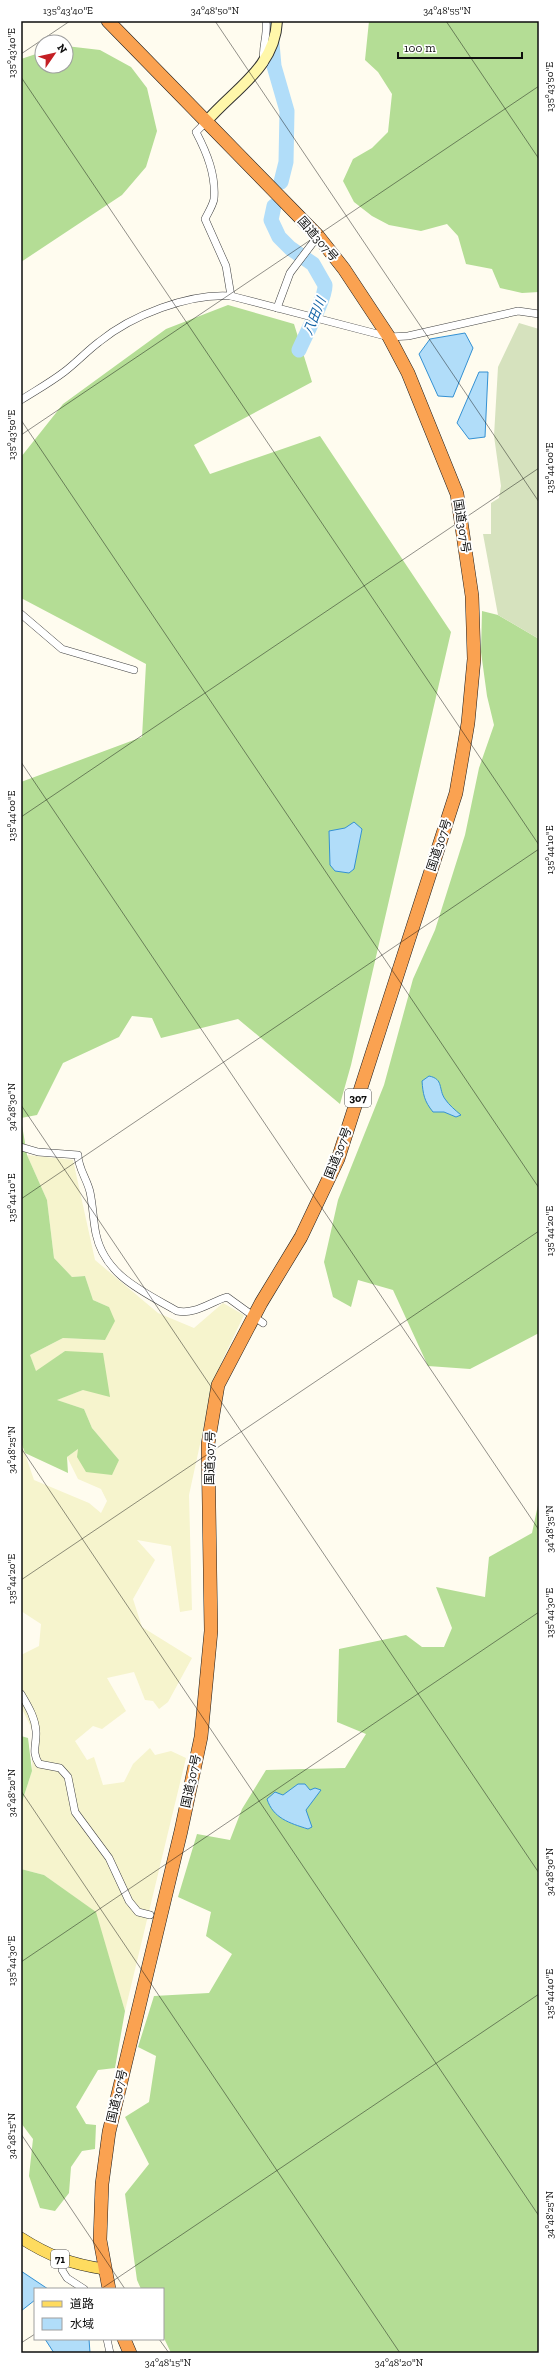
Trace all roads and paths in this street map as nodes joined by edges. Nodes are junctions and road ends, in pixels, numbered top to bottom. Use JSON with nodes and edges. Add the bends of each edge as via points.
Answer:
{"nodes":[{"id":1,"x":108,"y":21,"type":"edge"},
{"id":2,"x":266,"y":21,"type":"edge"},
{"id":3,"x":277,"y":21,"type":"edge"},
{"id":4,"x":264,"y":63,"type":"junction"},
{"id":5,"x":206,"y":122,"type":"junction"},
{"id":6,"x":318,"y":236,"type":"junction"},
{"id":7,"x":231,"y":296,"type":"junction"},
{"id":8,"x":277,"y":308,"type":"junction"},
{"id":9,"x":539,"y":314,"type":"edge"},
{"id":10,"x":389,"y":337,"type":"junction"},
{"id":11,"x":21,"y":400,"type":"edge"},
{"id":12,"x":21,"y":614,"type":"edge"},
{"id":13,"x":134,"y":670,"type":"dead end"},
{"id":14,"x":21,"y":1147,"type":"edge"},
{"id":15,"x":259,"y":1319,"type":"junction"},
{"id":16,"x":21,"y":1694,"type":"edge"},
{"id":17,"x":150,"y":1915,"type":"dead end"},
{"id":18,"x":21,"y":2238,"type":"edge"},
{"id":19,"x":64,"y":2260,"type":"junction"},
{"id":20,"x":104,"y":2269,"type":"junction"},
{"id":21,"x":82,"y":2288,"type":"edge"},
{"id":22,"x":109,"y":2288,"type":"edge"},
{"id":23,"x":107,"y":2340,"type":"edge"},
{"id":24,"x":124,"y":2340,"type":"edge"},
{"id":25,"x":110,"y":2353,"type":"edge"},
{"id":26,"x":130,"y":2353,"type":"edge"}],
"edges":[{"from":1,"to":5,"type":"highway","name":"国道307号","number":"307"},
{"from":2,"to":4,"type":"street","via":[[266,42],[262,54]]},
{"from":3,"to":4,"type":"street","via":[[275,37]]},
{"from":4,"to":5,"type":"street"},
{"from":5,"to":6,"type":"highway","name":"国道307号","number":"307"},
{"from":5,"to":7,"type":"street","via":[[196,132],[208,154],[212,173],[214,200],[205,219],[226,266]]},
{"from":6,"to":8,"type":"street","via":[[290,273]]},
{"from":6,"to":10,"type":"highway","name":"国道307号","number":"307","via":[[344,269]]},
{"from":7,"to":8,"type":"street"},
{"from":7,"to":11,"type":"street","via":[[213,294],[130,320],[100,341],[66,371]]},
{"from":8,"to":10,"type":"street"},
{"from":9,"to":10,"type":"street","via":[[518,311],[408,336]]},
{"from":10,"to":15,"type":"highway","name":"国道307号","number":"307","via":[[408,373],[457,494],[472,596],[474,659],[468,723],[456,793],[338,1159]]},
{"from":12,"to":13,"type":"street","via":[[62,649]]},
{"from":14,"to":15,"type":"street","via":[[38,1152],[78,1154],[90,1192],[96,1235],[102,1253],[113,1269],[135,1287],[184,1312],[199,1310],[227,1297]]},
{"from":15,"to":20,"type":"highway","name":"国道307号","number":"307","via":[[218,1385],[208,1444],[211,1631],[201,1737],[109,2132],[101,2198],[100,2240]]},
{"from":16,"to":17,"type":"street","via":[[34,1720],[34,1755],[38,1764],[60,1768],[68,1777],[75,1812],[110,1858],[129,1901],[138,1912]]},
{"from":18,"to":19,"type":"main road","number":"71","via":[[46,2254]]},
{"from":19,"to":20,"type":"main road","number":"71"},
{"from":19,"to":21,"type":"street","via":[[62,2270],[67,2278]]},
{"from":20,"to":22,"type":"highway","name":"国道307号","number":"307"},
{"from":23,"to":25,"type":"street"},
{"from":24,"to":26,"type":"highway"}]}
